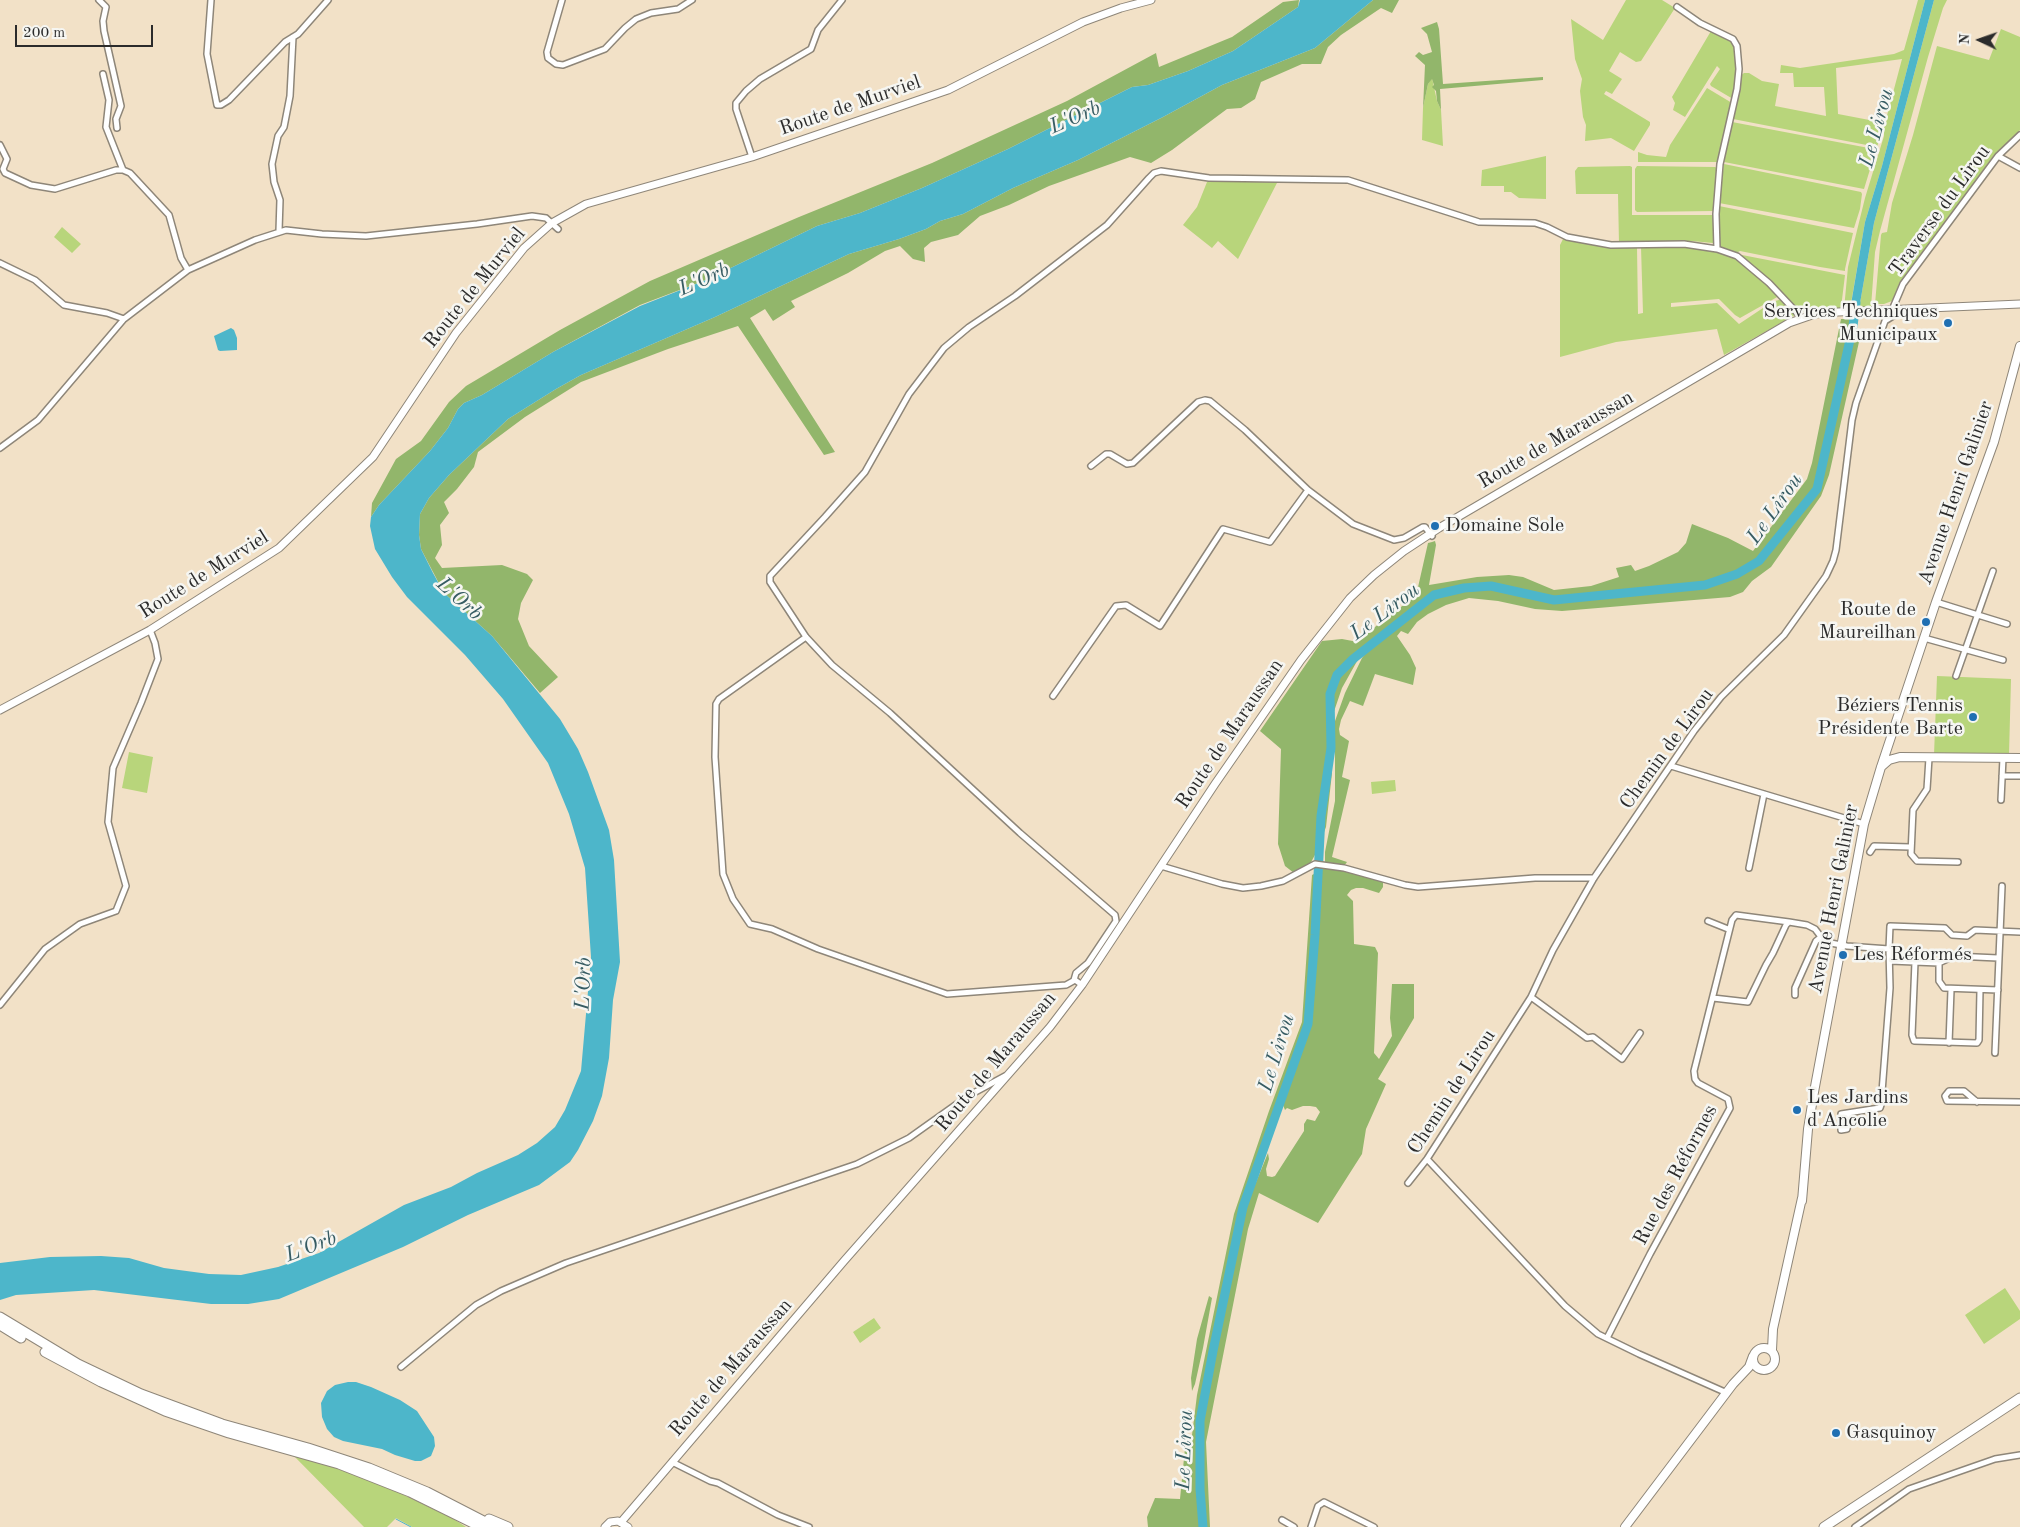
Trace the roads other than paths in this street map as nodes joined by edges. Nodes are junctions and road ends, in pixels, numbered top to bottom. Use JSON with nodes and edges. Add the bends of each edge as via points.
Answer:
{"nodes":[{"id":1,"x":99,"y":0,"type":"edge"},
{"id":2,"x":106,"y":0,"type":"edge"},
{"id":3,"x":211,"y":0,"type":"edge"},
{"id":4,"x":328,"y":0,"type":"edge"},
{"id":5,"x":562,"y":0,"type":"edge"},
{"id":6,"x":692,"y":0,"type":"edge"},
{"id":7,"x":842,"y":0,"type":"edge"},
{"id":8,"x":1151,"y":0,"type":"edge"},
{"id":9,"x":106,"y":7,"type":"junction"},
{"id":10,"x":1677,"y":7,"type":"dead end"},
{"id":11,"x":293,"y":37,"type":"junction"},
{"id":12,"x":103,"y":74,"type":"dead end"},
{"id":13,"x":117,"y":128,"type":"dead end"},
{"id":14,"x":2020,"y":135,"type":"edge"},
{"id":15,"x":0,"y":145,"type":"edge"},
{"id":16,"x":752,"y":156,"type":"junction"},
{"id":17,"x":1998,"y":156,"type":"junction"},
{"id":18,"x":2020,"y":168,"type":"edge"},
{"id":19,"x":123,"y":170,"type":"junction"},
{"id":20,"x":552,"y":223,"type":"junction"},
{"id":21,"x":558,"y":229,"type":"dead end"},
{"id":22,"x":279,"y":231,"type":"junction"},
{"id":23,"x":1717,"y":249,"type":"junction"},
{"id":24,"x":0,"y":263,"type":"edge"},
{"id":25,"x":188,"y":270,"type":"junction"},
{"id":26,"x":2017,"y":304,"type":"edge"},
{"id":27,"x":1920,"y":308,"type":"junction"},
{"id":28,"x":1892,"y":310,"type":"junction"},
{"id":29,"x":2020,"y":310,"type":"edge"},
{"id":30,"x":124,"y":319,"type":"junction"},
{"id":31,"x":1799,"y":319,"type":"junction"},
{"id":32,"x":2020,"y":346,"type":"edge"},
{"id":33,"x":0,"y":448,"type":"edge"},
{"id":34,"x":1091,"y":466,"type":"dead end"},
{"id":35,"x":1308,"y":490,"type":"junction"},
{"id":36,"x":1431,"y":535,"type":"junction"},
{"id":37,"x":1993,"y":571,"type":"dead end"},
{"id":38,"x":1936,"y":602,"type":"junction"},
{"id":39,"x":1978,"y":615,"type":"junction"},
{"id":40,"x":2007,"y":624,"type":"dead end"},
{"id":41,"x":150,"y":630,"type":"junction"},
{"id":42,"x":806,"y":637,"type":"junction"},
{"id":43,"x":1924,"y":638,"type":"junction"},
{"id":44,"x":1966,"y":649,"type":"junction"},
{"id":45,"x":2003,"y":660,"type":"dead end"},
{"id":46,"x":1956,"y":676,"type":"dead end"},
{"id":47,"x":1053,"y":696,"type":"dead end"},
{"id":48,"x":0,"y":710,"type":"edge"},
{"id":49,"x":1892,"y":734,"type":"junction"},
{"id":50,"x":1900,"y":757,"type":"junction"},
{"id":51,"x":1929,"y":758,"type":"junction"},
{"id":52,"x":2003,"y":758,"type":"junction"},
{"id":53,"x":2020,"y":758,"type":"edge"},
{"id":54,"x":1671,"y":766,"type":"junction"},
{"id":55,"x":1881,"y":767,"type":"junction"},
{"id":56,"x":2002,"y":776,"type":"junction"},
{"id":57,"x":2020,"y":776,"type":"edge"},
{"id":58,"x":1764,"y":794,"type":"junction"},
{"id":59,"x":2001,"y":800,"type":"dead end"},
{"id":60,"x":1864,"y":824,"type":"junction"},
{"id":61,"x":1910,"y":847,"type":"junction"},
{"id":62,"x":1870,"y":852,"type":"dead end"},
{"id":63,"x":1958,"y":862,"type":"dead end"},
{"id":64,"x":1161,"y":866,"type":"junction"},
{"id":65,"x":1749,"y":868,"type":"dead end"},
{"id":66,"x":1594,"y":878,"type":"junction"},
{"id":67,"x":2002,"y":886,"type":"dead end"},
{"id":68,"x":1708,"y":921,"type":"dead end"},
{"id":69,"x":1789,"y":922,"type":"junction"},
{"id":70,"x":1728,"y":929,"type":"junction"},
{"id":71,"x":1999,"y":931,"type":"junction"},
{"id":72,"x":2020,"y":932,"type":"edge"},
{"id":73,"x":1821,"y":937,"type":"junction"},
{"id":74,"x":1841,"y":945,"type":"junction"},
{"id":75,"x":1889,"y":949,"type":"junction"},
{"id":76,"x":1998,"y":958,"type":"junction"},
{"id":77,"x":1890,"y":961,"type":"junction"},
{"id":78,"x":1915,"y":962,"type":"junction"},
{"id":79,"x":1939,"y":963,"type":"junction"},
{"id":80,"x":1074,"y":980,"type":"junction"},
{"id":81,"x":1082,"y":985,"type":"junction"},
{"id":82,"x":1951,"y":990,"type":"junction"},
{"id":83,"x":1980,"y":990,"type":"junction"},
{"id":84,"x":1998,"y":990,"type":"junction"},
{"id":85,"x":1795,"y":995,"type":"dead end"},
{"id":86,"x":1531,"y":998,"type":"junction"},
{"id":87,"x":1713,"y":998,"type":"junction"},
{"id":88,"x":0,"y":1005,"type":"edge"},
{"id":89,"x":1640,"y":1033,"type":"dead end"},
{"id":90,"x":1949,"y":1043,"type":"junction"},
{"id":91,"x":1996,"y":1053,"type":"dead end"},
{"id":92,"x":1010,"y":1074,"type":"junction"},
{"id":93,"x":1977,"y":1102,"type":"junction"},
{"id":94,"x":2020,"y":1102,"type":"edge"},
{"id":95,"x":1849,"y":1114,"type":"dead end"},
{"id":96,"x":1427,"y":1159,"type":"junction"},
{"id":97,"x":1408,"y":1183,"type":"dead end"},
{"id":98,"x":0,"y":1317,"type":"edge"},
{"id":99,"x":0,"y":1325,"type":"edge"},
{"id":100,"x":1773,"y":1329,"type":"junction"},
{"id":101,"x":1607,"y":1338,"type":"junction"},
{"id":102,"x":1761,"y":1348,"type":"junction"},
{"id":103,"x":1772,"y":1350,"type":"junction"},
{"id":104,"x":1753,"y":1356,"type":"junction"},
{"id":105,"x":401,"y":1367,"type":"dead end"},
{"id":106,"x":1760,"y":1370,"type":"junction"},
{"id":107,"x":1728,"y":1392,"type":"junction"},
{"id":108,"x":2020,"y":1398,"type":"edge"},
{"id":109,"x":2020,"y":1405,"type":"edge"},
{"id":110,"x":2020,"y":1454,"type":"edge"},
{"id":111,"x":672,"y":1462,"type":"junction"},
{"id":112,"x":424,"y":1495,"type":"junction"},
{"id":113,"x":633,"y":1509,"type":"junction"},
{"id":114,"x":1282,"y":1520,"type":"dead end"},
{"id":115,"x":622,"y":1522,"type":"junction"},
{"id":116,"x":1625,"y":1526,"type":"edge"},
{"id":117,"x":469,"y":1527,"type":"edge"},
{"id":118,"x":481,"y":1527,"type":"edge"},
{"id":119,"x":495,"y":1527,"type":"edge"},
{"id":120,"x":508,"y":1527,"type":"edge"},
{"id":121,"x":605,"y":1527,"type":"edge"},
{"id":122,"x":629,"y":1527,"type":"edge"},
{"id":123,"x":809,"y":1527,"type":"edge"},
{"id":124,"x":1294,"y":1527,"type":"edge"},
{"id":125,"x":1311,"y":1527,"type":"edge"},
{"id":126,"x":1374,"y":1527,"type":"edge"},
{"id":127,"x":1824,"y":1527,"type":"edge"},
{"id":128,"x":1834,"y":1527,"type":"edge"},
{"id":129,"x":1855,"y":1527,"type":"edge"}],
"edges":[{"from":1,"to":9,"type":"street"},
{"from":2,"to":9,"type":"street"},
{"from":3,"to":11,"type":"street","via":[[207,54],[218,106],[229,100]]},
{"from":4,"to":11,"type":"street"},
{"from":5,"to":6,"type":"street","via":[[546,52],[548,58],[563,65],[605,49],[636,19],[678,9]]},
{"from":7,"to":16,"type":"street","via":[[818,30],[811,49],[760,79],[736,103]]},
{"from":8,"to":16,"type":"main road","name":"Route de Murviel","via":[[1084,22],[948,90]]},
{"from":9,"to":13,"type":"street","via":[[104,31],[121,106],[116,119]]},
{"from":10,"to":23,"type":"street","via":[[1733,40],[1737,46],[1737,89],[1720,164]]},
{"from":11,"to":22,"type":"street","via":[[290,96],[272,164],[280,200]]},
{"from":12,"to":19,"type":"street","via":[[109,100],[106,127]]},
{"from":14,"to":17,"type":"street","name":"Traverse du Lirou"},
{"from":15,"to":19,"type":"street","via":[[7,159],[3,169],[5,174],[31,185],[55,189]]},
{"from":16,"to":20,"type":"main road","name":"Route de Murviel","via":[[586,204]]},
{"from":17,"to":18,"type":"street"},
{"from":17,"to":28,"type":"street","name":"Traverse du Lirou","via":[[1903,284]]},
{"from":19,"to":25,"type":"street","via":[[130,173],[168,215]]},
{"from":20,"to":21,"type":"street"},
{"from":20,"to":22,"type":"street","via":[[540,216],[532,216],[366,236]]},
{"from":20,"to":41,"type":"main road","name":"Route de Murviel","via":[[524,248],[456,333],[363,468],[279,548]]},
{"from":22,"to":25,"type":"street"},
{"from":23,"to":31,"type":"street","via":[[1737,256],[1769,283]]},
{"from":23,"to":42,"type":"street","via":[[1684,244],[1611,245],[1567,237],[1535,224],[1479,222],[1348,180],[1209,178],[1161,171],[1154,173],[1107,225],[944,348],[909,394],[864,472],[770,576],[770,582]]},
{"from":24,"to":30,"type":"street","via":[[35,280],[64,305]]},
{"from":25,"to":30,"type":"street"},
{"from":26,"to":27,"type":"main road","name":"Route de Maraussan"},
{"from":26,"to":29,"type":"main road","name":"Route de Maraussan"},
{"from":27,"to":28,"type":"main road","name":"Route de Maraussan"},
{"from":27,"to":54,"type":"street","name":"Chemin de Lirou","via":[[1885,321],[1856,403],[1836,550],[1826,576],[1784,635],[1721,697]]},
{"from":28,"to":31,"type":"main road","name":"Route de Maraussan","via":[[1815,314]]},
{"from":30,"to":33,"type":"street","via":[[38,420]]},
{"from":31,"to":36,"type":"main road","name":"Route de Maraussan"},
{"from":32,"to":38,"type":"main road","name":"Avenue Henri Galinier","via":[[1994,442]]},
{"from":34,"to":35,"type":"street","via":[[1106,454],[1127,464],[1133,463],[1198,402],[1205,400],[1245,430]]},
{"from":35,"to":36,"type":"street","via":[[1354,524],[1394,540],[1423,527]]},
{"from":35,"to":47,"type":"street","via":[[1270,542],[1223,529],[1160,626],[1126,605],[1116,606]]},
{"from":36,"to":64,"type":"main road","name":"Route de Maraussan","via":[[1345,606],[1301,660]]},
{"from":37,"to":39,"type":"street"},
{"from":38,"to":39,"type":"street"},
{"from":38,"to":43,"type":"main road","name":"Avenue Henri Galinier"},
{"from":39,"to":40,"type":"street"},
{"from":39,"to":44,"type":"street"},
{"from":41,"to":48,"type":"main road","name":"Route de Murviel"},
{"from":41,"to":88,"type":"street","via":[[158,659],[114,768],[108,822],[126,886],[116,911],[80,924],[45,949]]},
{"from":42,"to":80,"type":"street","via":[[832,665],[905,726],[1020,833],[1115,915],[1116,920]]},
{"from":42,"to":80,"type":"street","via":[[716,704],[715,756],[724,874],[733,899],[750,924],[947,994],[1066,984]]},
{"from":43,"to":44,"type":"street"},
{"from":43,"to":49,"type":"main road","name":"Avenue Henri Galinier"},
{"from":44,"to":45,"type":"street"},
{"from":44,"to":46,"type":"street"},
{"from":49,"to":50,"type":"main road","via":[[1892,749]]},
{"from":49,"to":55,"type":"main road","name":"Avenue Henri Galinier"},
{"from":50,"to":51,"type":"main road"},
{"from":50,"to":55,"type":"main road"},
{"from":51,"to":52,"type":"main road"},
{"from":51,"to":61,"type":"street","via":[[1927,789],[1913,810]]},
{"from":52,"to":53,"type":"main road"},
{"from":52,"to":56,"type":"street"},
{"from":54,"to":58,"type":"street"},
{"from":54,"to":66,"type":"street","name":"Chemin de Lirou"},
{"from":55,"to":60,"type":"main road","name":"Avenue Henri Galinier"},
{"from":56,"to":57,"type":"street"},
{"from":56,"to":59,"type":"street"},
{"from":58,"to":60,"type":"street"},
{"from":58,"to":65,"type":"street"},
{"from":60,"to":74,"type":"main road","name":"Avenue Henri Galinier"},
{"from":61,"to":62,"type":"street","via":[[1874,846]]},
{"from":61,"to":63,"type":"street","via":[[1912,857],[1917,861]]},
{"from":64,"to":66,"type":"street","via":[[1243,888],[1283,881],[1315,864],[1418,887],[1535,878]]},
{"from":64,"to":81,"type":"main road","name":"Route de Maraussan"},
{"from":66,"to":86,"type":"street","name":"Chemin de Lirou","via":[[1572,914]]},
{"from":67,"to":71,"type":"street"},
{"from":68,"to":70,"type":"street"},
{"from":69,"to":70,"type":"street","via":[[1736,916]]},
{"from":69,"to":73,"type":"street","via":[[1808,925]]},
{"from":69,"to":87,"type":"street","via":[[1748,1002]]},
{"from":70,"to":87,"type":"street","name":"Rue des Réformes"},
{"from":71,"to":72,"type":"street"},
{"from":71,"to":75,"type":"street","via":[[1975,930],[1967,936],[1952,935],[1944,928],[1890,926]]},
{"from":71,"to":76,"type":"street"},
{"from":73,"to":74,"type":"street","via":[[1825,942]]},
{"from":73,"to":85,"type":"street","via":[[1812,949]]},
{"from":74,"to":75,"type":"street"},
{"from":74,"to":100,"type":"main road","name":"Avenue Henri Galinier","via":[[1817,1072],[1809,1163]]},
{"from":75,"to":77,"type":"street"},
{"from":76,"to":79,"type":"street","via":[[1954,956]]},
{"from":76,"to":84,"type":"street"},
{"from":77,"to":78,"type":"street"},
{"from":77,"to":95,"type":"street","via":[[1881,1105],[1880,1108]]},
{"from":78,"to":79,"type":"street"},
{"from":78,"to":90,"type":"street","via":[[1912,1039]]},
{"from":79,"to":82,"type":"street","via":[[1940,984]]},
{"from":80,"to":81,"type":"street"},
{"from":81,"to":92,"type":"main road","name":"Route de Maraussan"},
{"from":82,"to":83,"type":"street"},
{"from":82,"to":90,"type":"street"},
{"from":83,"to":84,"type":"street"},
{"from":83,"to":90,"type":"street","via":[[1979,1040]]},
{"from":84,"to":91,"type":"street"},
{"from":86,"to":89,"type":"street","via":[[1622,1059]]},
{"from":86,"to":96,"type":"street","name":"Chemin de Lirou"},
{"from":87,"to":101,"type":"street","name":"Rue des Réformes","via":[[1694,1076],[1698,1083],[1728,1099],[1730,1108]]},
{"from":92,"to":105,"type":"street","via":[[968,1096],[909,1138],[857,1164],[566,1263],[502,1291],[476,1305]]},
{"from":92,"to":111,"type":"main road","name":"Route de Maraussan"},
{"from":93,"to":93,"type":"street","via":[[1964,1091],[1949,1091],[1945,1096],[1948,1101]]},
{"from":93,"to":94,"type":"street"},
{"from":96,"to":97,"type":"street","name":"Chemin de Lirou"},
{"from":96,"to":101,"type":"street","via":[[1565,1306]]},
{"from":98,"to":112,"type":"highway","via":[[63,1356],[147,1396],[222,1424],[351,1462]]},
{"from":99,"to":112,"type":"highway","via":[[76,1370],[152,1405],[229,1433],[339,1464]]},
{"from":100,"to":102,"type":"main road"},
{"from":100,"to":103,"type":"main road"},
{"from":101,"to":107,"type":"street"},
{"from":102,"to":103,"type":"main road"},
{"from":102,"to":104,"type":"main road"},
{"from":103,"to":106,"type":"main road","via":[[1776,1360],[1773,1366],[1767,1371]]},
{"from":104,"to":106,"type":"main road","via":[[1754,1364]]},
{"from":104,"to":107,"type":"main road","via":[[1749,1367]]},
{"from":106,"to":107,"type":"main road","via":[[1751,1373]]},
{"from":107,"to":116,"type":"main road"},
{"from":108,"to":127,"type":"highway"},
{"from":109,"to":128,"type":"highway"},
{"from":110,"to":129,"type":"street","via":[[1995,1459],[1909,1489]]},
{"from":111,"to":113,"type":"main road","name":"Route de Maraussan"},
{"from":111,"to":123,"type":"street"},
{"from":112,"to":117,"type":"highway","via":[[428,1504]]},
{"from":112,"to":118,"type":"highway"},
{"from":112,"to":119,"type":"highway"},
{"from":112,"to":120,"type":"highway","via":[[437,1493]]},
{"from":113,"to":115,"type":"main road","name":"Route de Maraussan"},
{"from":113,"to":122,"type":"main road"},
{"from":114,"to":124,"type":"street"},
{"from":115,"to":121,"type":"main road","via":[[614,1521]]},
{"from":115,"to":122,"type":"main road"},
{"from":125,"to":126,"type":"street","via":[[1318,1506],[1324,1502]]}]}
